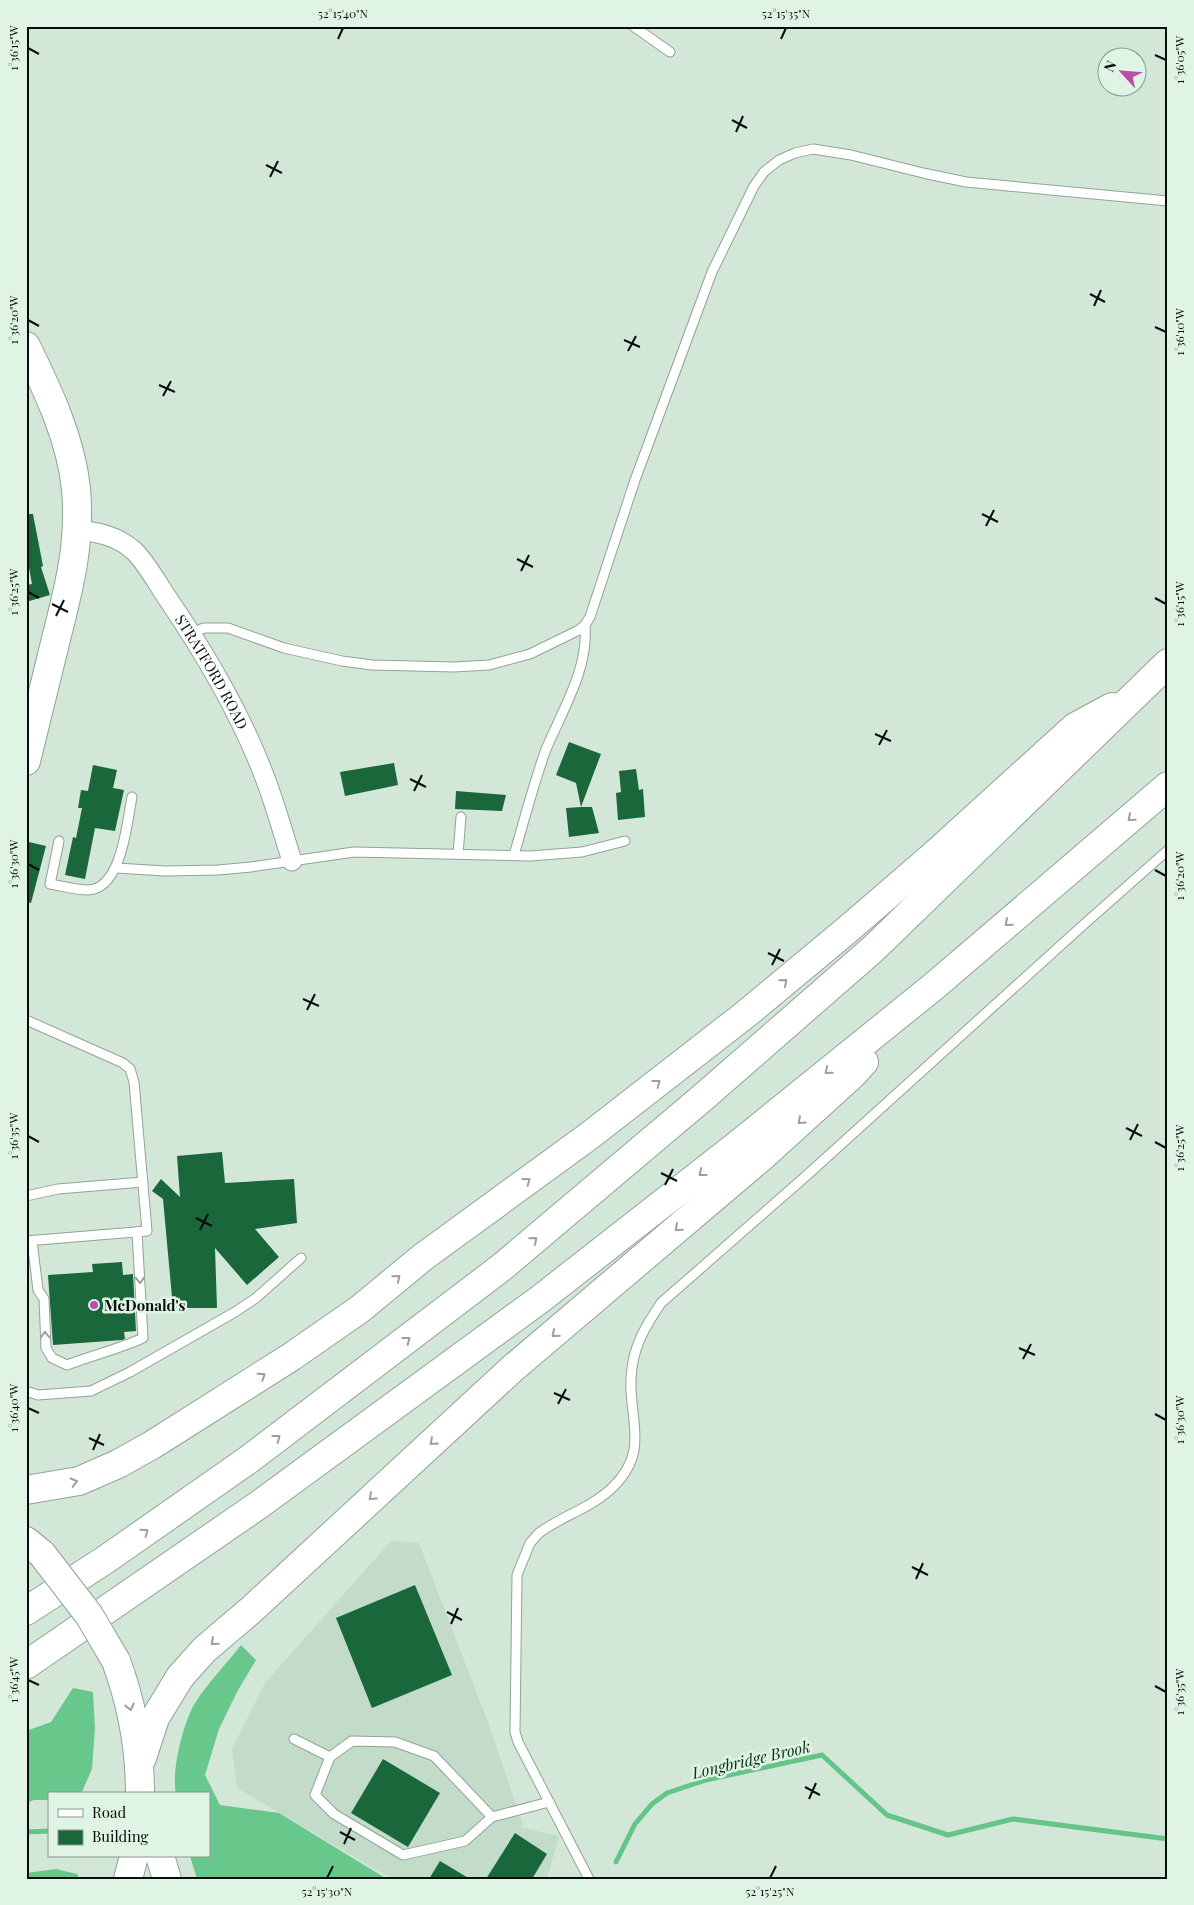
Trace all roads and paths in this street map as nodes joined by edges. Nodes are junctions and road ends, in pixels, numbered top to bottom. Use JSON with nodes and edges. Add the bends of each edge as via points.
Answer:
{"nodes":[{"id":1,"x":633,"y":26,"type":"edge"},
{"id":2,"x":670,"y":52,"type":"dead end"},
{"id":3,"x":1168,"y":201,"type":"edge"},
{"id":4,"x":26,"y":346,"type":"edge"},
{"id":5,"x":77,"y":530,"type":"junction"},
{"id":6,"x":585,"y":625,"type":"junction"},
{"id":7,"x":191,"y":633,"type":"junction"},
{"id":8,"x":1168,"y":663,"type":"edge"},
{"id":9,"x":1138,"y":694,"type":"junction"},
{"id":10,"x":26,"y":761,"type":"edge"},
{"id":11,"x":1168,"y":786,"type":"edge"},
{"id":12,"x":132,"y":797,"type":"dead end"},
{"id":13,"x":461,"y":817,"type":"dead end"},
{"id":14,"x":59,"y":841,"type":"dead end"},
{"id":15,"x":625,"y":841,"type":"dead end"},
{"id":16,"x":1168,"y":850,"type":"edge"},
{"id":17,"x":458,"y":854,"type":"junction"},
{"id":18,"x":514,"y":856,"type":"junction"},
{"id":19,"x":292,"y":861,"type":"junction"},
{"id":20,"x":116,"y":868,"type":"junction"},
{"id":21,"x":934,"y":987,"type":"junction"},
{"id":22,"x":26,"y":1020,"type":"edge"},
{"id":23,"x":143,"y":1182,"type":"junction"},
{"id":24,"x":26,"y":1196,"type":"edge"},
{"id":25,"x":137,"y":1232,"type":"junction"},
{"id":26,"x":29,"y":1241,"type":"edge"},
{"id":27,"x":301,"y":1258,"type":"dead end"},
{"id":28,"x":26,"y":1391,"type":"edge"},
{"id":29,"x":26,"y":1490,"type":"edge"},
{"id":30,"x":34,"y":1548,"type":"edge"},
{"id":31,"x":26,"y":1612,"type":"edge"},
{"id":32,"x":26,"y":1665,"type":"edge"},
{"id":33,"x":294,"y":1739,"type":"dead end"},
{"id":34,"x":330,"y":1757,"type":"junction"},
{"id":35,"x":139,"y":1766,"type":"junction"},
{"id":36,"x":140,"y":1792,"type":"edge"},
{"id":37,"x":548,"y":1802,"type":"junction"},
{"id":38,"x":492,"y":1817,"type":"junction"},
{"id":39,"x":133,"y":1858,"type":"edge"},
{"id":40,"x":161,"y":1858,"type":"edge"},
{"id":41,"x":128,"y":1879,"type":"edge"},
{"id":42,"x":167,"y":1879,"type":"edge"},
{"id":43,"x":589,"y":1879,"type":"edge"}],
"edges":[{"from":1,"to":2,"type":"lane"},
{"from":3,"to":6,"type":"lane","via":[[966,182],[813,149],[779,160],[754,186],[712,272]]},
{"from":4,"to":5,"type":"highway","via":[[54,406],[68,448],[76,488]]},
{"from":5,"to":7,"type":"street","name":"STRATFORD ROAD","via":[[109,536],[135,551]]},
{"from":5,"to":10,"type":"highway","via":[[72,578]]},
{"from":6,"to":7,"type":"lane","via":[[530,654],[489,665],[454,667],[342,661],[284,648],[228,628],[204,628]]},
{"from":6,"to":18,"type":"lane","via":[[582,662],[546,752]]},
{"from":7,"to":19,"type":"street","name":"STRATFORD ROAD","via":[[244,730],[268,785]]},
{"from":8,"to":9,"type":"highway"},
{"from":29,"to":9,"type":"highway","one_way":true,"via":[[79,1481],[118,1464],[260,1377],[360,1309],[423,1257],[589,1136],[746,1014],[934,855],[1075,726]]},
{"from":31,"to":9,"type":"highway","one_way":true,"via":[[248,1460],[502,1267],[873,949]]},
{"from":11,"to":21,"type":"highway","one_way":true},
{"from":12,"to":20,"type":"lane"},
{"from":13,"to":17,"type":"lane"},
{"from":14,"to":20,"type":"lane","via":[[50,884],[89,890],[102,884]]},
{"from":15,"to":18,"type":"lane","via":[[582,852]]},
{"from":16,"to":37,"type":"lane","via":[[661,1303],[638,1340],[632,1368],[636,1440],[629,1466],[613,1488],[539,1533],[530,1544],[517,1575],[515,1732]]},
{"from":17,"to":18,"type":"lane"},
{"from":17,"to":19,"type":"lane","via":[[354,852]]},
{"from":19,"to":20,"type":"lane","via":[[190,872]]},
{"from":21,"to":32,"type":"highway","one_way":true,"via":[[532,1305],[260,1504]]},
{"from":21,"to":35,"type":"highway","one_way":true,"via":[[851,1076],[513,1368],[204,1650],[180,1677],[155,1718]]},
{"from":22,"to":23,"type":"lane","via":[[113,1058],[130,1070],[134,1082]]},
{"from":23,"to":24,"type":"lane","via":[[58,1189]]},
{"from":23,"to":25,"type":"lane","via":[[146,1231]]},
{"from":25,"to":26,"type":"lane"},
{"from":25,"to":26,"type":"lane","one_way":true,"via":[[144,1338],[67,1365],[52,1358],[46,1348],[44,1299],[38,1290]]},
{"from":27,"to":28,"type":"lane","via":[[235,1312],[91,1391],[38,1395]]},
{"from":30,"to":35,"type":"highway","one_way":true,"bridge":true,"via":[[89,1615],[116,1661],[136,1732]]},
{"from":33,"to":34,"type":"lane"},
{"from":34,"to":38,"type":"lane","via":[[352,1741],[395,1742],[434,1756]]},
{"from":34,"to":38,"type":"lane","via":[[315,1795],[334,1814],[403,1855],[465,1841]]},
{"from":35,"to":36,"type":"highway"},
{"from":37,"to":38,"type":"lane"},
{"from":37,"to":43,"type":"lane"},
{"from":39,"to":41,"type":"highway"},
{"from":40,"to":42,"type":"highway"}]}
